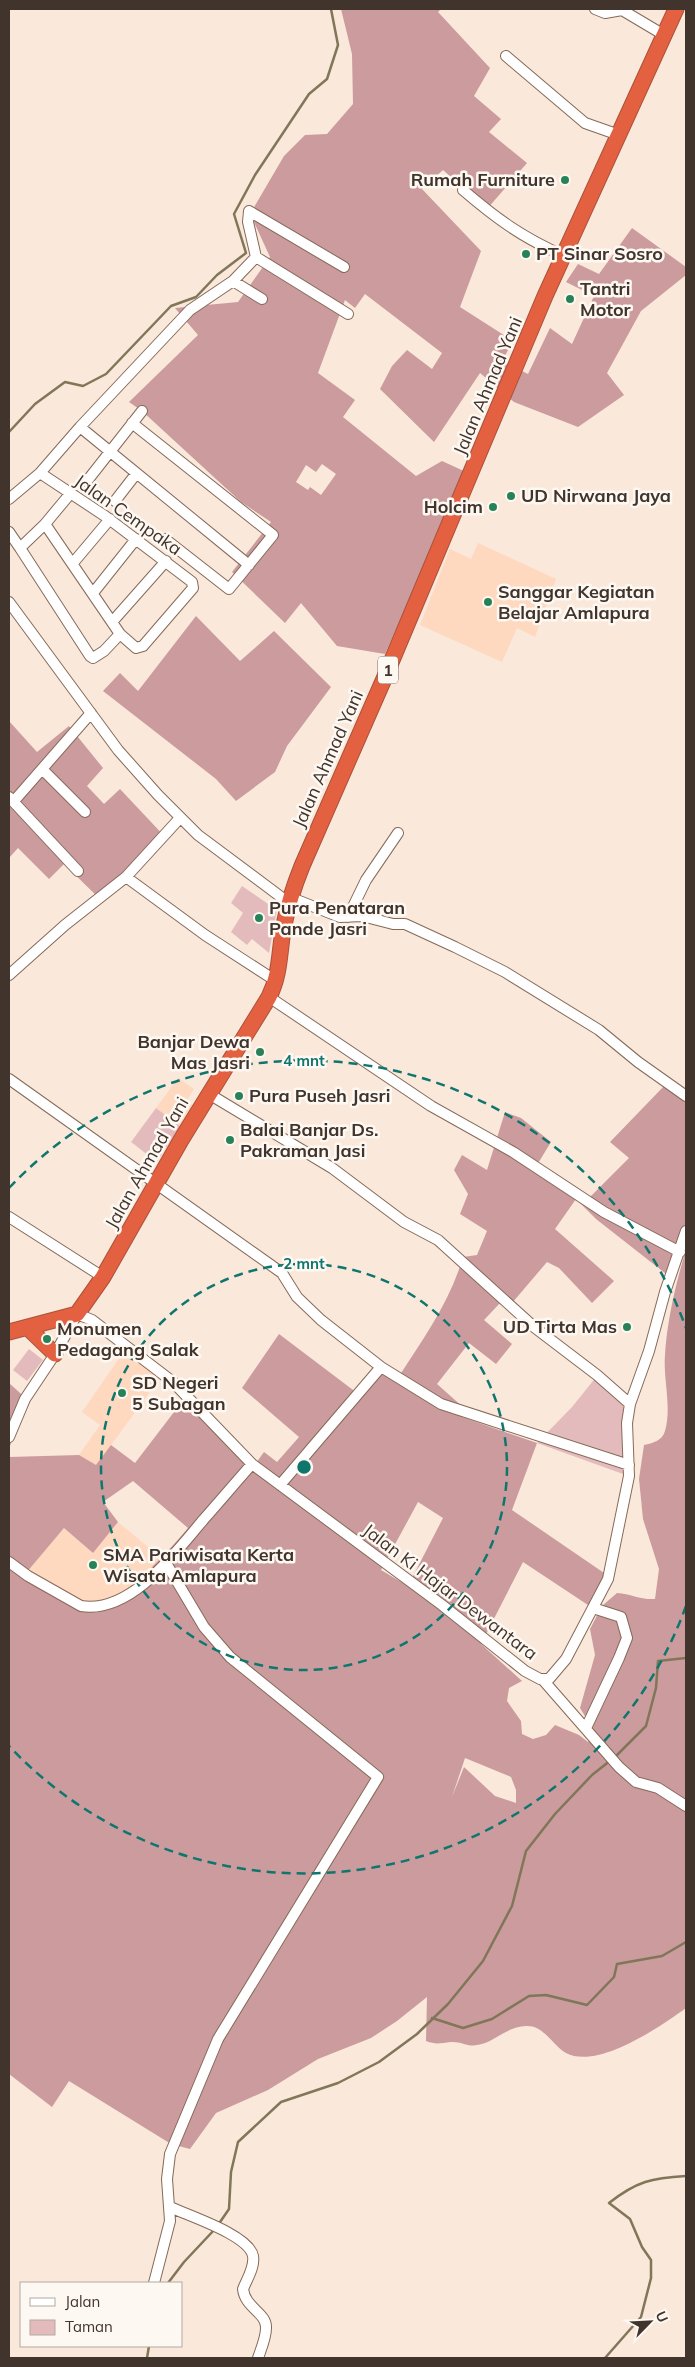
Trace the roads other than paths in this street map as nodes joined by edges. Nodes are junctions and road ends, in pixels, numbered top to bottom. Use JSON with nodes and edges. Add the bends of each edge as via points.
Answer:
{"nodes":[{"id":1,"x":595,"y":9,"type":"edge"},
{"id":2,"x":676,"y":9,"type":"edge"},
{"id":3,"x":664,"y":34,"type":"junction"},
{"id":4,"x":506,"y":56,"type":"dead end"},
{"id":5,"x":619,"y":135,"type":"junction"},
{"id":6,"x":463,"y":190,"type":"dead end"},
{"id":7,"x":564,"y":256,"type":"junction"},
{"id":8,"x":256,"y":257,"type":"junction"},
{"id":9,"x":344,"y":267,"type":"dead end"},
{"id":10,"x":233,"y":281,"type":"junction"},
{"id":11,"x":262,"y":299,"type":"dead end"},
{"id":12,"x":348,"y":314,"type":"dead end"},
{"id":13,"x":142,"y":411,"type":"dead end"},
{"id":14,"x":132,"y":423,"type":"junction"},
{"id":15,"x":80,"y":427,"type":"junction"},
{"id":16,"x":109,"y":452,"type":"junction"},
{"id":17,"x":40,"y":473,"type":"junction"},
{"id":18,"x":136,"y":474,"type":"junction"},
{"id":19,"x":87,"y":481,"type":"dead end"},
{"id":20,"x":70,"y":494,"type":"junction"},
{"id":21,"x":9,"y":499,"type":"edge"},
{"id":22,"x":115,"y":501,"type":"dead end"},
{"id":23,"x":110,"y":519,"type":"junction"},
{"id":24,"x":44,"y":524,"type":"junction"},
{"id":25,"x":9,"y":532,"type":"edge"},
{"id":26,"x":136,"y":539,"type":"junction"},
{"id":27,"x":165,"y":539,"type":"dead end"},
{"id":28,"x":20,"y":548,"type":"junction"},
{"id":29,"x":166,"y":561,"type":"junction"},
{"id":30,"x":73,"y":563,"type":"junction"},
{"id":31,"x":249,"y":564,"type":"junction"},
{"id":32,"x":92,"y":593,"type":"junction"},
{"id":33,"x":9,"y":602,"type":"edge"},
{"id":34,"x":112,"y":622,"type":"junction"},
{"id":35,"x":120,"y":634,"type":"junction"},
{"id":36,"x":91,"y":713,"type":"junction"},
{"id":37,"x":42,"y":769,"type":"junction"},
{"id":38,"x":11,"y":799,"type":"edge"},
{"id":39,"x":85,"y":812,"type":"dead end"},
{"id":40,"x":180,"y":818,"type":"junction"},
{"id":41,"x":398,"y":833,"type":"dead end"},
{"id":42,"x":78,"y":871,"type":"dead end"},
{"id":43,"x":126,"y":877,"type":"junction"},
{"id":44,"x":289,"y":900,"type":"junction"},
{"id":45,"x":348,"y":917,"type":"junction"},
{"id":46,"x":9,"y":975,"type":"edge"},
{"id":47,"x":276,"y":981,"type":"junction"},
{"id":48,"x":269,"y":997,"type":"junction"},
{"id":49,"x":9,"y":1079,"type":"edge"},
{"id":50,"x":209,"y":1094,"type":"junction"},
{"id":51,"x":686,"y":1096,"type":"edge"},
{"id":52,"x":157,"y":1183,"type":"junction"},
{"id":53,"x":9,"y":1217,"type":"edge"},
{"id":54,"x":686,"y":1231,"type":"edge"},
{"id":55,"x":680,"y":1252,"type":"junction"},
{"id":56,"x":103,"y":1277,"type":"junction"},
{"id":57,"x":77,"y":1314,"type":"junction"},
{"id":58,"x":28,"y":1328,"type":"junction"},
{"id":59,"x":9,"y":1332,"type":"edge"},
{"id":60,"x":54,"y":1354,"type":"junction"},
{"id":61,"x":381,"y":1367,"type":"junction"},
{"id":62,"x":630,"y":1404,"type":"junction"},
{"id":63,"x":9,"y":1437,"type":"edge"},
{"id":64,"x":252,"y":1464,"type":"junction"},
{"id":65,"x":629,"y":1465,"type":"junction"},
{"id":66,"x":280,"y":1485,"type":"junction"},
{"id":67,"x":9,"y":1562,"type":"edge"},
{"id":68,"x":166,"y":1563,"type":"junction"},
{"id":69,"x":592,"y":1608,"type":"junction"},
{"id":70,"x":543,"y":1680,"type":"junction"},
{"id":71,"x":586,"y":1728,"type":"junction"},
{"id":72,"x":686,"y":1806,"type":"edge"},
{"id":73,"x":170,"y":2207,"type":"junction"},
{"id":74,"x":154,"y":2282,"type":"edge"},
{"id":75,"x":258,"y":2358,"type":"edge"}],
"edges":[{"from":1,"to":3,"type":"street","via":[[605,13],[622,10]]},
{"from":2,"to":3,"type":"highway","name":"Jalan Ahmad Yani","number":"1"},
{"from":3,"to":5,"type":"highway","name":"Jalan Ahmad Yani","number":"1"},
{"from":4,"to":5,"type":"street","via":[[585,122]]},
{"from":5,"to":7,"type":"highway","name":"Jalan Ahmad Yani","number":"1"},
{"from":6,"to":7,"type":"street","via":[[494,217],[527,239]]},
{"from":7,"to":44,"type":"highway","name":"Jalan Ahmad Yani","number":"1"},
{"from":8,"to":9,"type":"street","via":[[248,222],[249,211]]},
{"from":8,"to":10,"type":"street"},
{"from":8,"to":12,"type":"street"},
{"from":10,"to":11,"type":"street"},
{"from":10,"to":15,"type":"street","via":[[190,310]]},
{"from":13,"to":14,"type":"street"},
{"from":14,"to":16,"type":"street"},
{"from":14,"to":31,"type":"street","via":[[273,535]]},
{"from":15,"to":16,"type":"street"},
{"from":15,"to":17,"type":"street"},
{"from":16,"to":18,"type":"street"},
{"from":16,"to":19,"type":"street"},
{"from":17,"to":20,"type":"street","name":"Jalan Cempaka"},
{"from":17,"to":21,"type":"street"},
{"from":18,"to":22,"type":"street"},
{"from":18,"to":31,"type":"street"},
{"from":20,"to":23,"type":"street","name":"Jalan Cempaka"},
{"from":20,"to":24,"type":"street"},
{"from":23,"to":26,"type":"street","name":"Jalan Cempaka"},
{"from":23,"to":30,"type":"street"},
{"from":24,"to":28,"type":"street"},
{"from":24,"to":30,"type":"street"},
{"from":25,"to":28,"type":"street"},
{"from":26,"to":29,"type":"street","name":"Jalan Cempaka"},
{"from":26,"to":32,"type":"street"},
{"from":27,"to":31,"type":"street","via":[[230,588]]},
{"from":28,"to":35,"type":"street","via":[[90,656],[100,655]]},
{"from":29,"to":34,"type":"street"},
{"from":29,"to":35,"type":"street","name":"Jalan Cempaka","via":[[194,586],[143,646],[136,648]]},
{"from":30,"to":32,"type":"street"},
{"from":32,"to":34,"type":"street"},
{"from":33,"to":36,"type":"street"},
{"from":34,"to":35,"type":"street"},
{"from":36,"to":37,"type":"street"},
{"from":36,"to":40,"type":"street","via":[[118,750]]},
{"from":37,"to":38,"type":"street"},
{"from":37,"to":39,"type":"street"},
{"from":38,"to":42,"type":"street"},
{"from":40,"to":43,"type":"street"},
{"from":40,"to":44,"type":"street","via":[[198,835]]},
{"from":41,"to":45,"type":"street","via":[[366,880]]},
{"from":43,"to":46,"type":"street"},
{"from":43,"to":47,"type":"street","via":[[205,935]]},
{"from":44,"to":45,"type":"street","via":[[340,918]]},
{"from":44,"to":47,"type":"highway","name":"Jalan Ahmad Yani","number":"1"},
{"from":45,"to":51,"type":"street","via":[[362,916],[405,924],[504,972],[599,1030]]},
{"from":47,"to":48,"type":"highway","name":"Jalan Ahmad Yani","number":"1"},
{"from":48,"to":50,"type":"highway","name":"Jalan Ahmad Yani","number":"1"},
{"from":48,"to":55,"type":"street","via":[[418,1098],[476,1130],[580,1198]]},
{"from":49,"to":52,"type":"street"},
{"from":50,"to":52,"type":"highway","name":"Jalan Ahmad Yani","number":"1"},
{"from":50,"to":62,"type":"street","via":[[332,1168],[404,1222],[438,1240],[534,1327]]},
{"from":52,"to":56,"type":"highway","name":"Jalan Ahmad Yani","number":"1"},
{"from":52,"to":61,"type":"street","via":[[282,1273],[303,1304]]},
{"from":53,"to":56,"type":"street"},
{"from":54,"to":55,"type":"street","name":"Jalan Ki Hajar Dewantara"},
{"from":55,"to":62,"type":"street","name":"Jalan Ki Hajar Dewantara"},
{"from":56,"to":57,"type":"highway","name":"Jalan Ahmad Yani","number":"1"},
{"from":57,"to":58,"type":"highway"},
{"from":57,"to":60,"type":"street"},
{"from":57,"to":64,"type":"street","name":"Jalan Ki Hajar Dewantara","via":[[92,1320],[173,1382]]},
{"from":58,"to":59,"type":"highway"},
{"from":58,"to":60,"type":"highway"},
{"from":60,"to":63,"type":"street","via":[[28,1394]]},
{"from":61,"to":65,"type":"street","via":[[441,1404]]},
{"from":61,"to":66,"type":"street"},
{"from":62,"to":65,"type":"street","name":"Jalan Ki Hajar Dewantara"},
{"from":64,"to":66,"type":"street","name":"Jalan Ki Hajar Dewantara"},
{"from":64,"to":68,"type":"street"},
{"from":65,"to":69,"type":"street","name":"Jalan Ki Hajar Dewantara","via":[[611,1567],[603,1592]]},
{"from":66,"to":70,"type":"street","name":"Jalan Ki Hajar Dewantara","via":[[521,1668]]},
{"from":67,"to":68,"type":"street","via":[[70,1601],[91,1608],[132,1592]]},
{"from":68,"to":73,"type":"street","via":[[204,1627],[230,1657],[378,1777],[218,2039],[170,2154],[167,2179]]},
{"from":69,"to":70,"type":"street","name":"Jalan Ki Hajar Dewantara","via":[[562,1665],[549,1679]]},
{"from":69,"to":71,"type":"street","via":[[621,1617],[627,1638]]},
{"from":70,"to":71,"type":"street"},
{"from":71,"to":72,"type":"street","via":[[636,1782],[658,1788]]},
{"from":73,"to":74,"type":"street","via":[[166,2240]]},
{"from":73,"to":75,"type":"street","via":[[244,2241],[254,2257],[243,2289],[248,2304],[266,2324]]}]}
